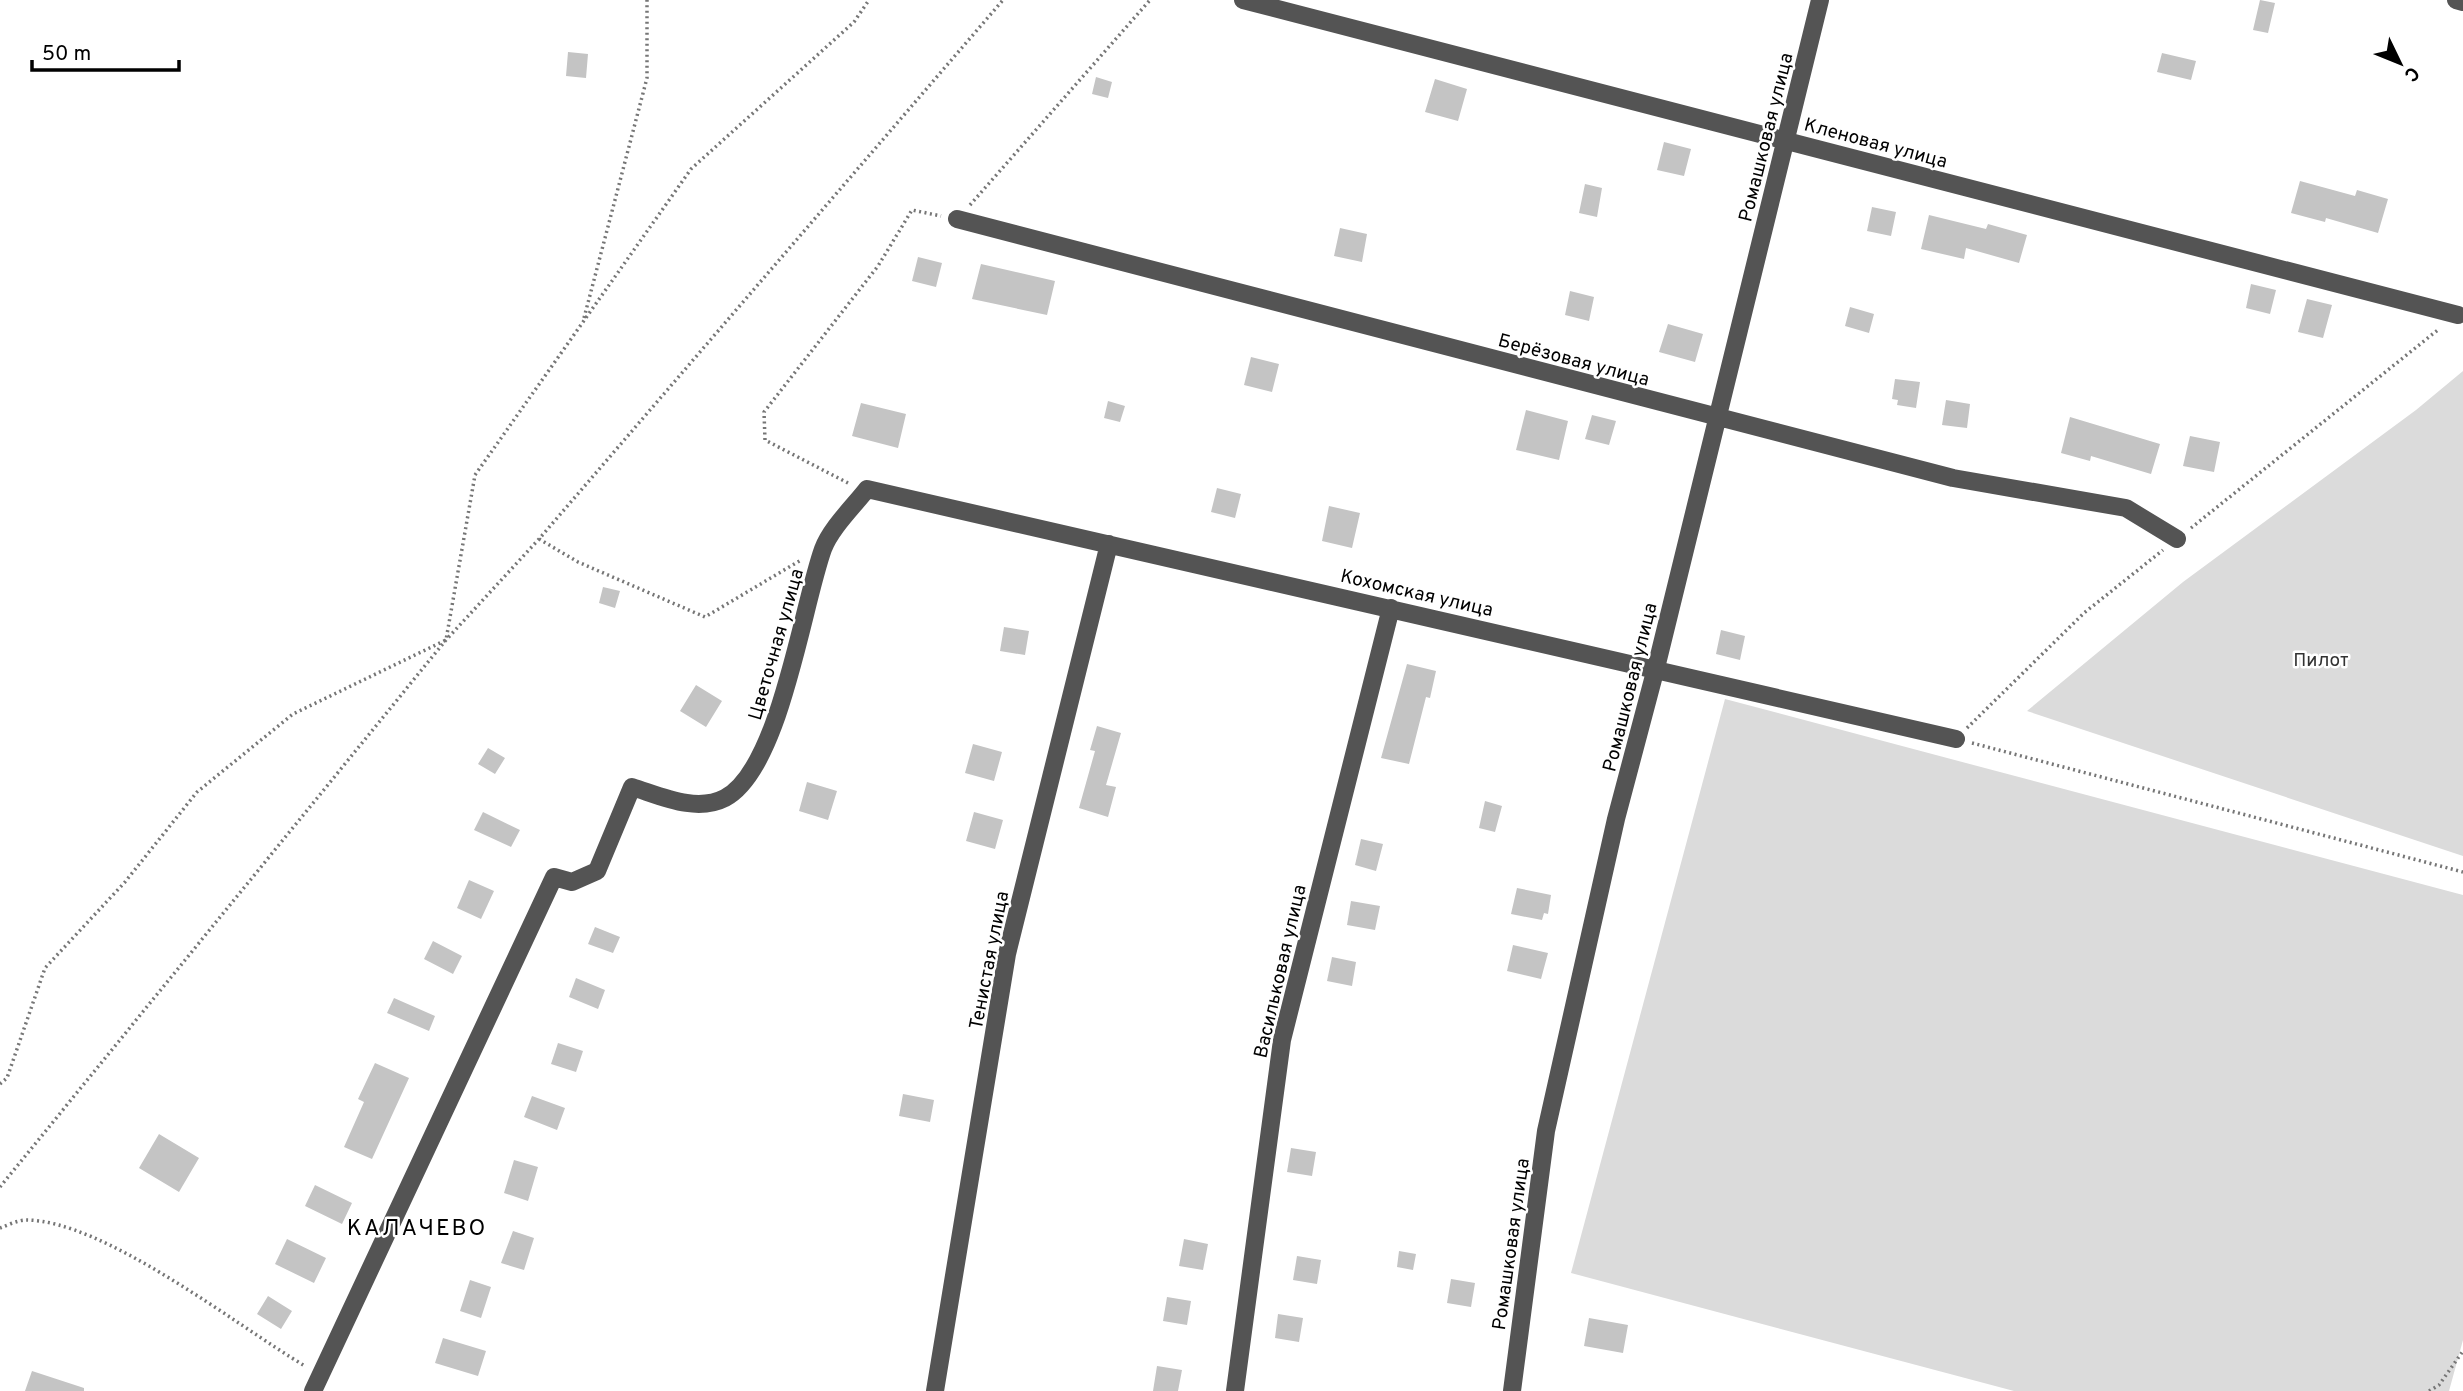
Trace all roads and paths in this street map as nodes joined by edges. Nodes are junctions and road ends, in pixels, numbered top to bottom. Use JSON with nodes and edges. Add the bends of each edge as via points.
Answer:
{"nodes":[{"id":1,"x":647,"y":0,"type":"edge"},
{"id":2,"x":869,"y":0,"type":"edge"},
{"id":3,"x":1003,"y":0,"type":"edge"},
{"id":4,"x":1150,"y":0,"type":"edge"},
{"id":5,"x":1243,"y":0,"type":"edge"},
{"id":6,"x":1820,"y":0,"type":"edge"},
{"id":7,"x":2456,"y":0,"type":"edge"},
{"id":8,"x":2463,"y":2,"type":"edge"},
{"id":9,"x":1785,"y":140,"type":"junction"},
{"id":10,"x":957,"y":219,"type":"junction"},
{"id":11,"x":2458,"y":315,"type":"joint"},
{"id":12,"x":582,"y":323,"type":"junction"},
{"id":13,"x":1717,"y":419,"type":"junction"},
{"id":14,"x":867,"y":489,"type":"junction"},
{"id":15,"x":539,"y":539,"type":"junction"},
{"id":16,"x":2177,"y":539,"type":"junction"},
{"id":17,"x":1109,"y":544,"type":"junction"},
{"id":18,"x":824,"y":547,"type":"junction"},
{"id":19,"x":1391,"y":608,"type":"junction"},
{"id":20,"x":446,"y":640,"type":"junction"},
{"id":21,"x":1656,"y":668,"type":"junction"},
{"id":22,"x":1956,"y":739,"type":"junction"},
{"id":23,"x":2463,"y":872,"type":"edge"},
{"id":24,"x":0,"y":1084,"type":"edge"},
{"id":25,"x":0,"y":1186,"type":"edge"},
{"id":26,"x":0,"y":1228,"type":"edge"},
{"id":27,"x":2463,"y":1351,"type":"edge"},
{"id":28,"x":317,"y":1384,"type":"edge"},
{"id":29,"x":935,"y":1391,"type":"edge"},
{"id":30,"x":1235,"y":1391,"type":"edge"},
{"id":31,"x":1512,"y":1391,"type":"edge"},
{"id":32,"x":2429,"y":1391,"type":"edge"}],
"edges":[{"from":1,"to":12,"type":"path","via":[[647,78]]},
{"from":2,"to":12,"type":"path","via":[[854,22],[691,169]]},
{"from":3,"to":15,"type":"path"},
{"from":4,"to":10,"type":"path"},
{"from":5,"to":9,"type":"street","name":"Кленовая улица"},
{"from":6,"to":9,"type":"street","name":"Ромашковая улица"},
{"from":7,"to":8,"type":"street"},
{"from":9,"to":11,"type":"street","name":"Кленовая улица"},
{"from":9,"to":13,"type":"street","name":"Ромашковая улица"},
{"from":10,"to":13,"type":"street","name":"Берёзовая улица"},
{"from":10,"to":14,"type":"path","via":[[912,210],[878,266],[764,412],[765,440],[838,481]]},
{"from":11,"to":16,"type":"path"},
{"from":12,"to":20,"type":"path","via":[[475,475]]},
{"from":13,"to":16,"type":"street","name":"Берёзовая улица","via":[[1954,478],[2126,508]]},
{"from":13,"to":21,"type":"street","name":"Ромашковая улица"},
{"from":14,"to":17,"type":"street","name":"Кохомская улица"},
{"from":14,"to":18,"type":"street","name":"Цветочная улица"},
{"from":15,"to":18,"type":"path","via":[[578,562],[705,617]]},
{"from":15,"to":20,"type":"path"},
{"from":16,"to":22,"type":"path","via":[[2084,613]]},
{"from":17,"to":19,"type":"street","name":"Кохомская улица"},
{"from":17,"to":29,"type":"street","name":"Тенистая улица","via":[[1007,954]]},
{"from":18,"to":28,"type":"street","name":"Цветочная улица","via":[[774,729],[748,774],[726,798],[696,806],[632,788],[597,872],[572,882],[554,877]]},
{"from":19,"to":21,"type":"street","name":"Кохомская улица"},
{"from":19,"to":30,"type":"street","name":"Васильковая улица","via":[[1282,1040]]},
{"from":20,"to":24,"type":"path","via":[[293,714],[197,792],[125,882],[45,968]]},
{"from":20,"to":25,"type":"path"},
{"from":21,"to":22,"type":"street","name":"Кохомская улица"},
{"from":21,"to":31,"type":"street","name":"Ромашковая улица","via":[[1616,819],[1546,1131]]},
{"from":22,"to":23,"type":"path"},
{"from":26,"to":28,"type":"path","via":[[24,1220],[75,1230],[135,1258]]},
{"from":27,"to":32,"type":"path","via":[[2439,1385]]}]}
